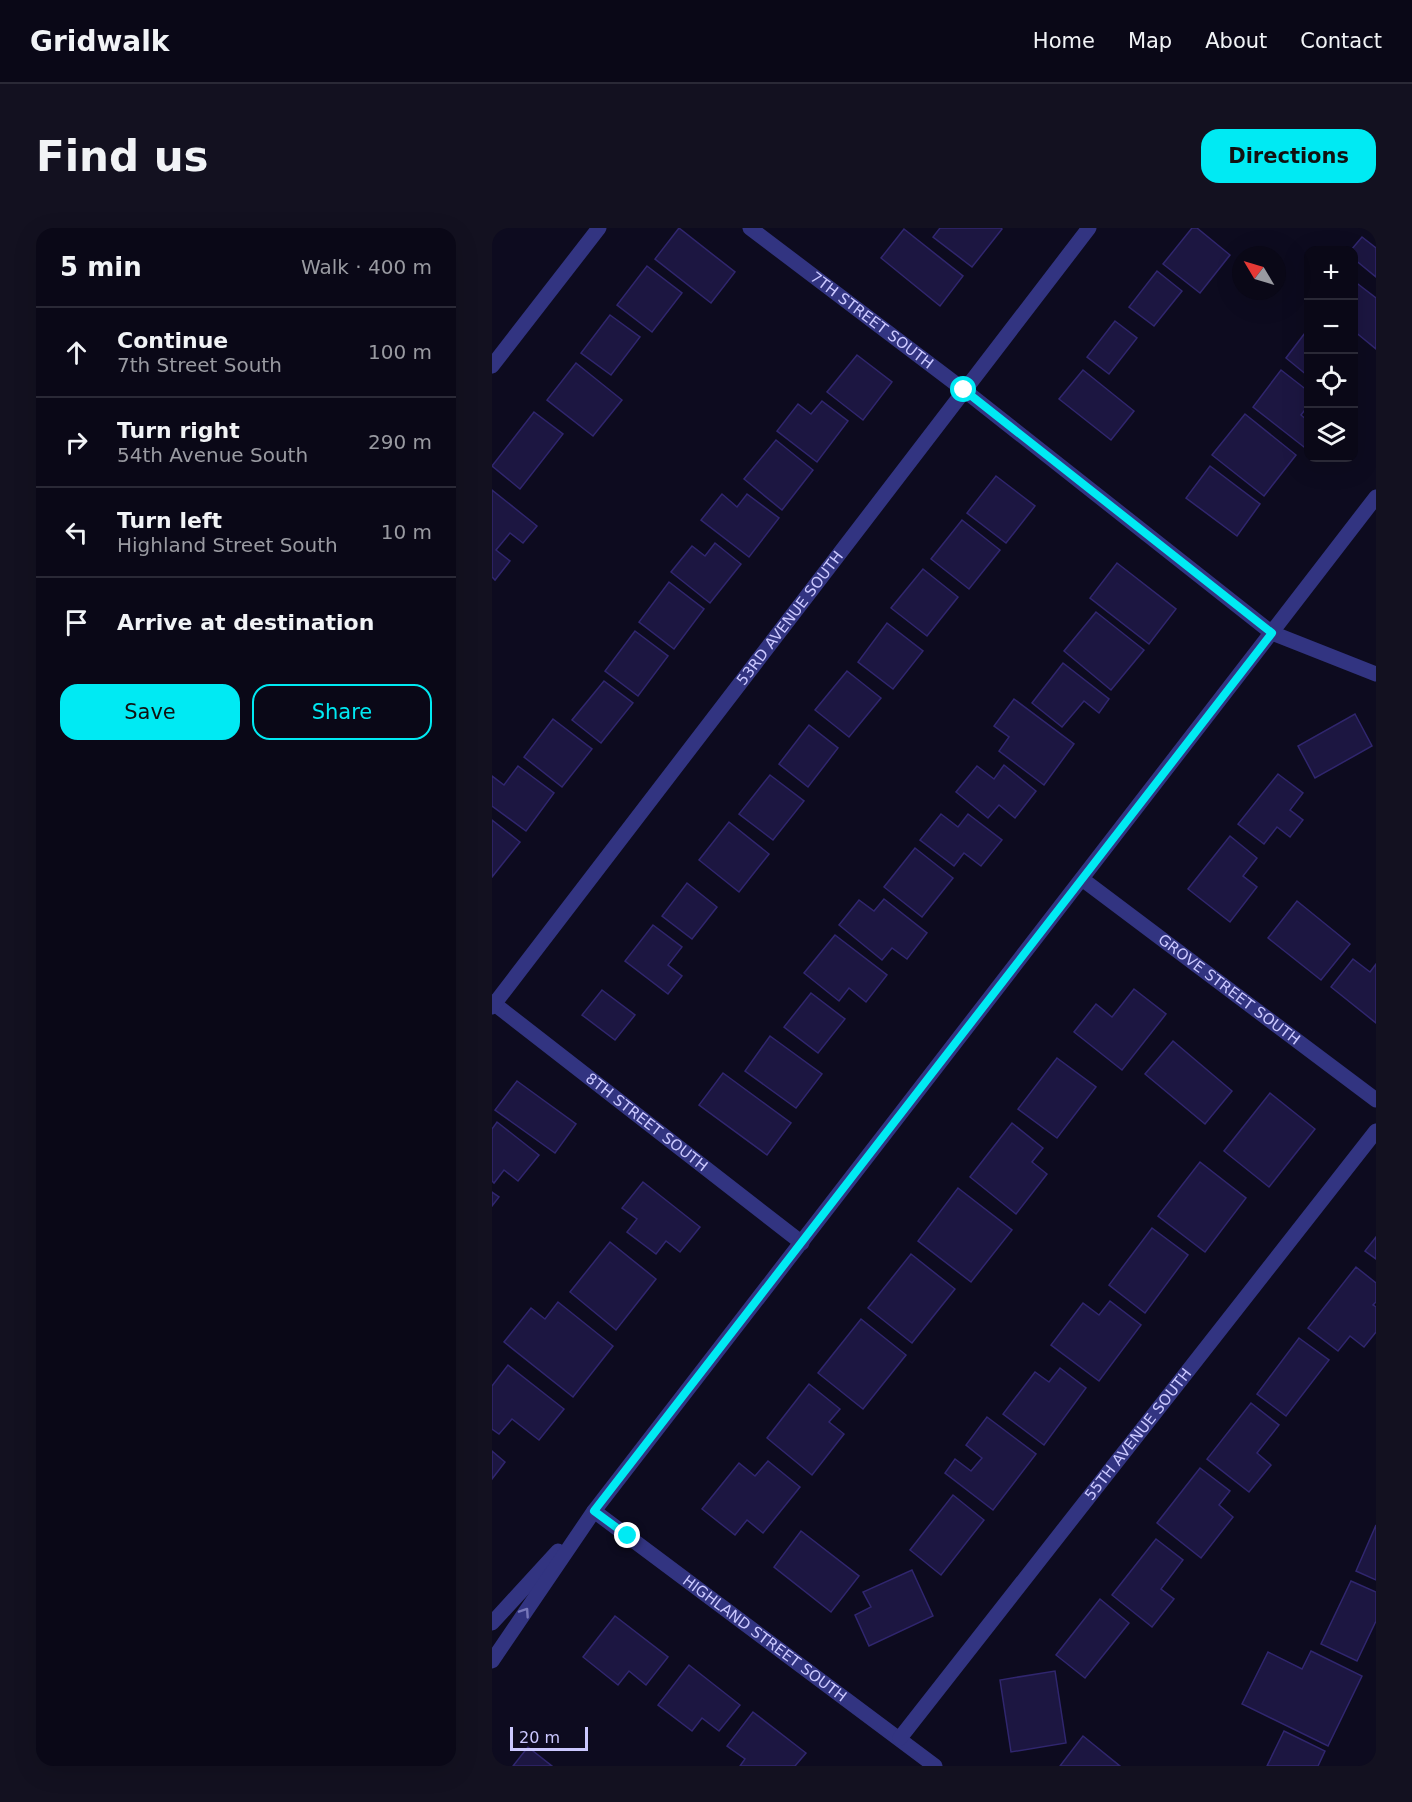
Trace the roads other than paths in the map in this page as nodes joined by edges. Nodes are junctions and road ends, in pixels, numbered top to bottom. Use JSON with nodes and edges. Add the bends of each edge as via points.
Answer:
{"nodes":[{"id":1,"x":599,"y":228,"type":"edge"},
{"id":2,"x":750,"y":228,"type":"edge"},
{"id":3,"x":1089,"y":228,"type":"edge"},
{"id":4,"x":492,"y":366,"type":"edge"},
{"id":5,"x":964,"y":390,"type":"junction"},
{"id":6,"x":1376,"y":497,"type":"edge"},
{"id":7,"x":1272,"y":633,"type":"junction"},
{"id":8,"x":1376,"y":674,"type":"edge"},
{"id":9,"x":1082,"y":879,"type":"junction"},
{"id":10,"x":493,"y":1004,"type":"edge"},
{"id":11,"x":1376,"y":1100,"type":"edge"},
{"id":12,"x":1376,"y":1131,"type":"edge"},
{"id":13,"x":802,"y":1244,"type":"junction"},
{"id":14,"x":594,"y":1511,"type":"junction"},
{"id":15,"x":492,"y":1623,"type":"edge"},
{"id":16,"x":492,"y":1660,"type":"edge"},
{"id":17,"x":900,"y":1738,"type":"junction"},
{"id":18,"x":936,"y":1766,"type":"edge"}],
"edges":[{"from":1,"to":4,"type":"street"},
{"from":2,"to":5,"type":"street","name":"7TH STREET SOUTH"},
{"from":3,"to":5,"type":"street","name":"53RD AVENUE SOUTH"},
{"from":5,"to":7,"type":"street","name":"7TH STREET SOUTH"},
{"from":5,"to":10,"type":"street","name":"53RD AVENUE SOUTH"},
{"from":6,"to":7,"type":"street"},
{"from":7,"to":8,"type":"street","name":"7TH STREET SOUTH"},
{"from":7,"to":9,"type":"street"},
{"from":9,"to":11,"type":"street","name":"GROVE STREET SOUTH"},
{"from":9,"to":13,"type":"street"},
{"from":10,"to":13,"type":"street","name":"8TH STREET SOUTH"},
{"from":12,"to":17,"type":"street","name":"55TH AVENUE SOUTH"},
{"from":13,"to":14,"type":"street"},
{"from":14,"to":15,"type":"street"},
{"from":16,"to":14,"type":"street","one_way":true},
{"from":14,"to":17,"type":"street","name":"HIGHLAND STREET SOUTH"},
{"from":17,"to":18,"type":"street","name":"HIGHLAND STREET SOUTH"}]}
